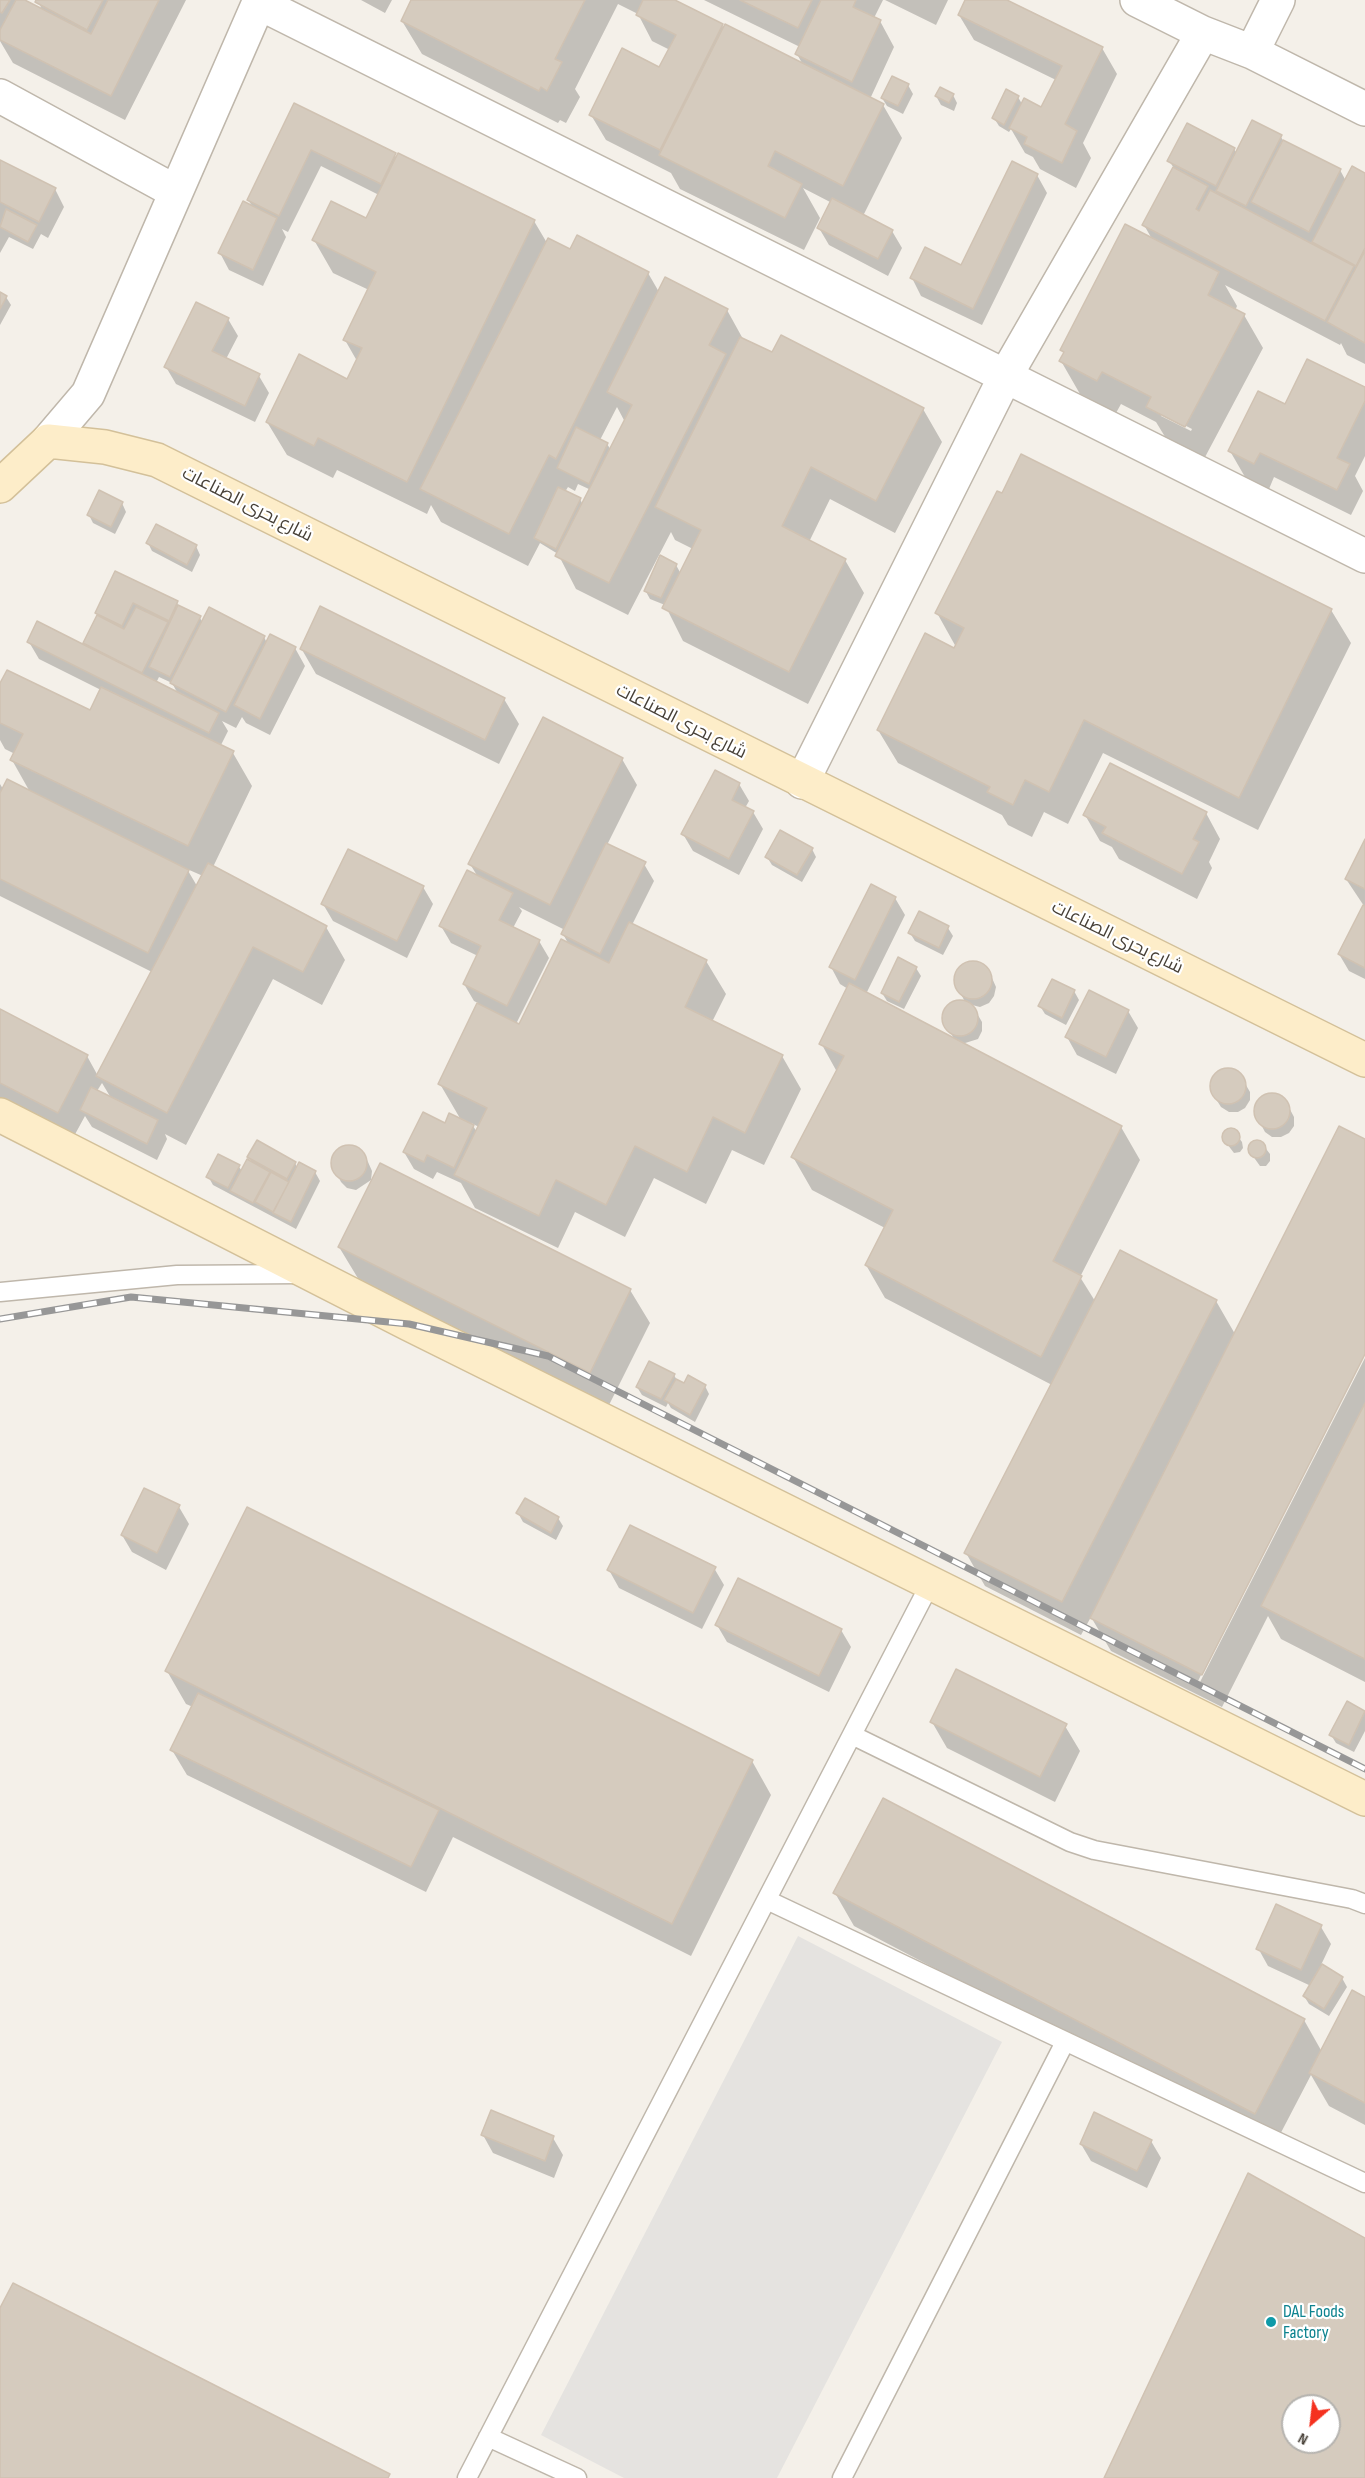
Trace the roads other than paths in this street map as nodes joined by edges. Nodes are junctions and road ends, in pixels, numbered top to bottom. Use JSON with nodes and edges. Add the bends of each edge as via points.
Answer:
{"nodes":[{"id":1,"x":1137,"y":0,"type":"edge"},
{"id":2,"x":1278,"y":0,"type":"edge"},
{"id":3,"x":259,"y":2,"type":"edge"},
{"id":4,"x":1203,"y":33,"type":"junction"},
{"id":5,"x":1252,"y":52,"type":"junction"},
{"id":6,"x":0,"y":96,"type":"edge"},
{"id":7,"x":1365,"y":109,"type":"edge"},
{"id":8,"x":176,"y":192,"type":"junction"},
{"id":9,"x":1006,"y":375,"type":"junction"},
{"id":10,"x":48,"y":441,"type":"junction"},
{"id":11,"x":0,"y":486,"type":"edge"},
{"id":12,"x":1365,"y":556,"type":"edge"},
{"id":13,"x":802,"y":782,"type":"junction"},
{"id":14,"x":1365,"y":1060,"type":"edge"},
{"id":15,"x":0,"y":1115,"type":"edge"},
{"id":16,"x":310,"y":1274,"type":"junction"},
{"id":17,"x":0,"y":1292,"type":"edge"},
{"id":18,"x":930,"y":1584,"type":"junction"},
{"id":19,"x":852,"y":1735,"type":"junction"},
{"id":20,"x":1365,"y":1799,"type":"edge"},
{"id":21,"x":767,"y":1900,"type":"junction"},
{"id":22,"x":1365,"y":1904,"type":"edge"},
{"id":23,"x":1065,"y":2042,"type":"junction"},
{"id":24,"x":1365,"y":2183,"type":"edge"},
{"id":25,"x":488,"y":2437,"type":"junction"},
{"id":26,"x":467,"y":2478,"type":"edge"},
{"id":27,"x":577,"y":2478,"type":"edge"},
{"id":28,"x":842,"y":2478,"type":"edge"}],
"edges":[{"from":1,"to":4,"type":"street"},
{"from":2,"to":5,"type":"street"},
{"from":3,"to":8,"type":"street"},
{"from":3,"to":9,"type":"street"},
{"from":4,"to":5,"type":"street"},
{"from":4,"to":9,"type":"street"},
{"from":5,"to":7,"type":"street"},
{"from":6,"to":8,"type":"street"},
{"from":8,"to":10,"type":"street","via":[[88,394]]},
{"from":9,"to":12,"type":"street"},
{"from":9,"to":13,"type":"street"},
{"from":10,"to":11,"type":"street"},
{"from":10,"to":13,"type":"street","name":"شارع بحرى الصناعات","via":[[105,447],[157,460]]},
{"from":13,"to":14,"type":"street","name":"شارع بحرى الصناعات"},
{"from":15,"to":16,"type":"street"},
{"from":16,"to":17,"type":"lane","via":[[177,1275]]},
{"from":16,"to":18,"type":"street"},
{"from":18,"to":19,"type":"lane"},
{"from":18,"to":20,"type":"street"},
{"from":19,"to":21,"type":"lane"},
{"from":19,"to":22,"type":"lane","via":[[1070,1842],[1094,1850]]},
{"from":21,"to":23,"type":"lane"},
{"from":21,"to":25,"type":"lane"},
{"from":23,"to":24,"type":"lane"},
{"from":23,"to":28,"type":"lane"},
{"from":25,"to":26,"type":"lane"},
{"from":25,"to":27,"type":"lane"}]}
